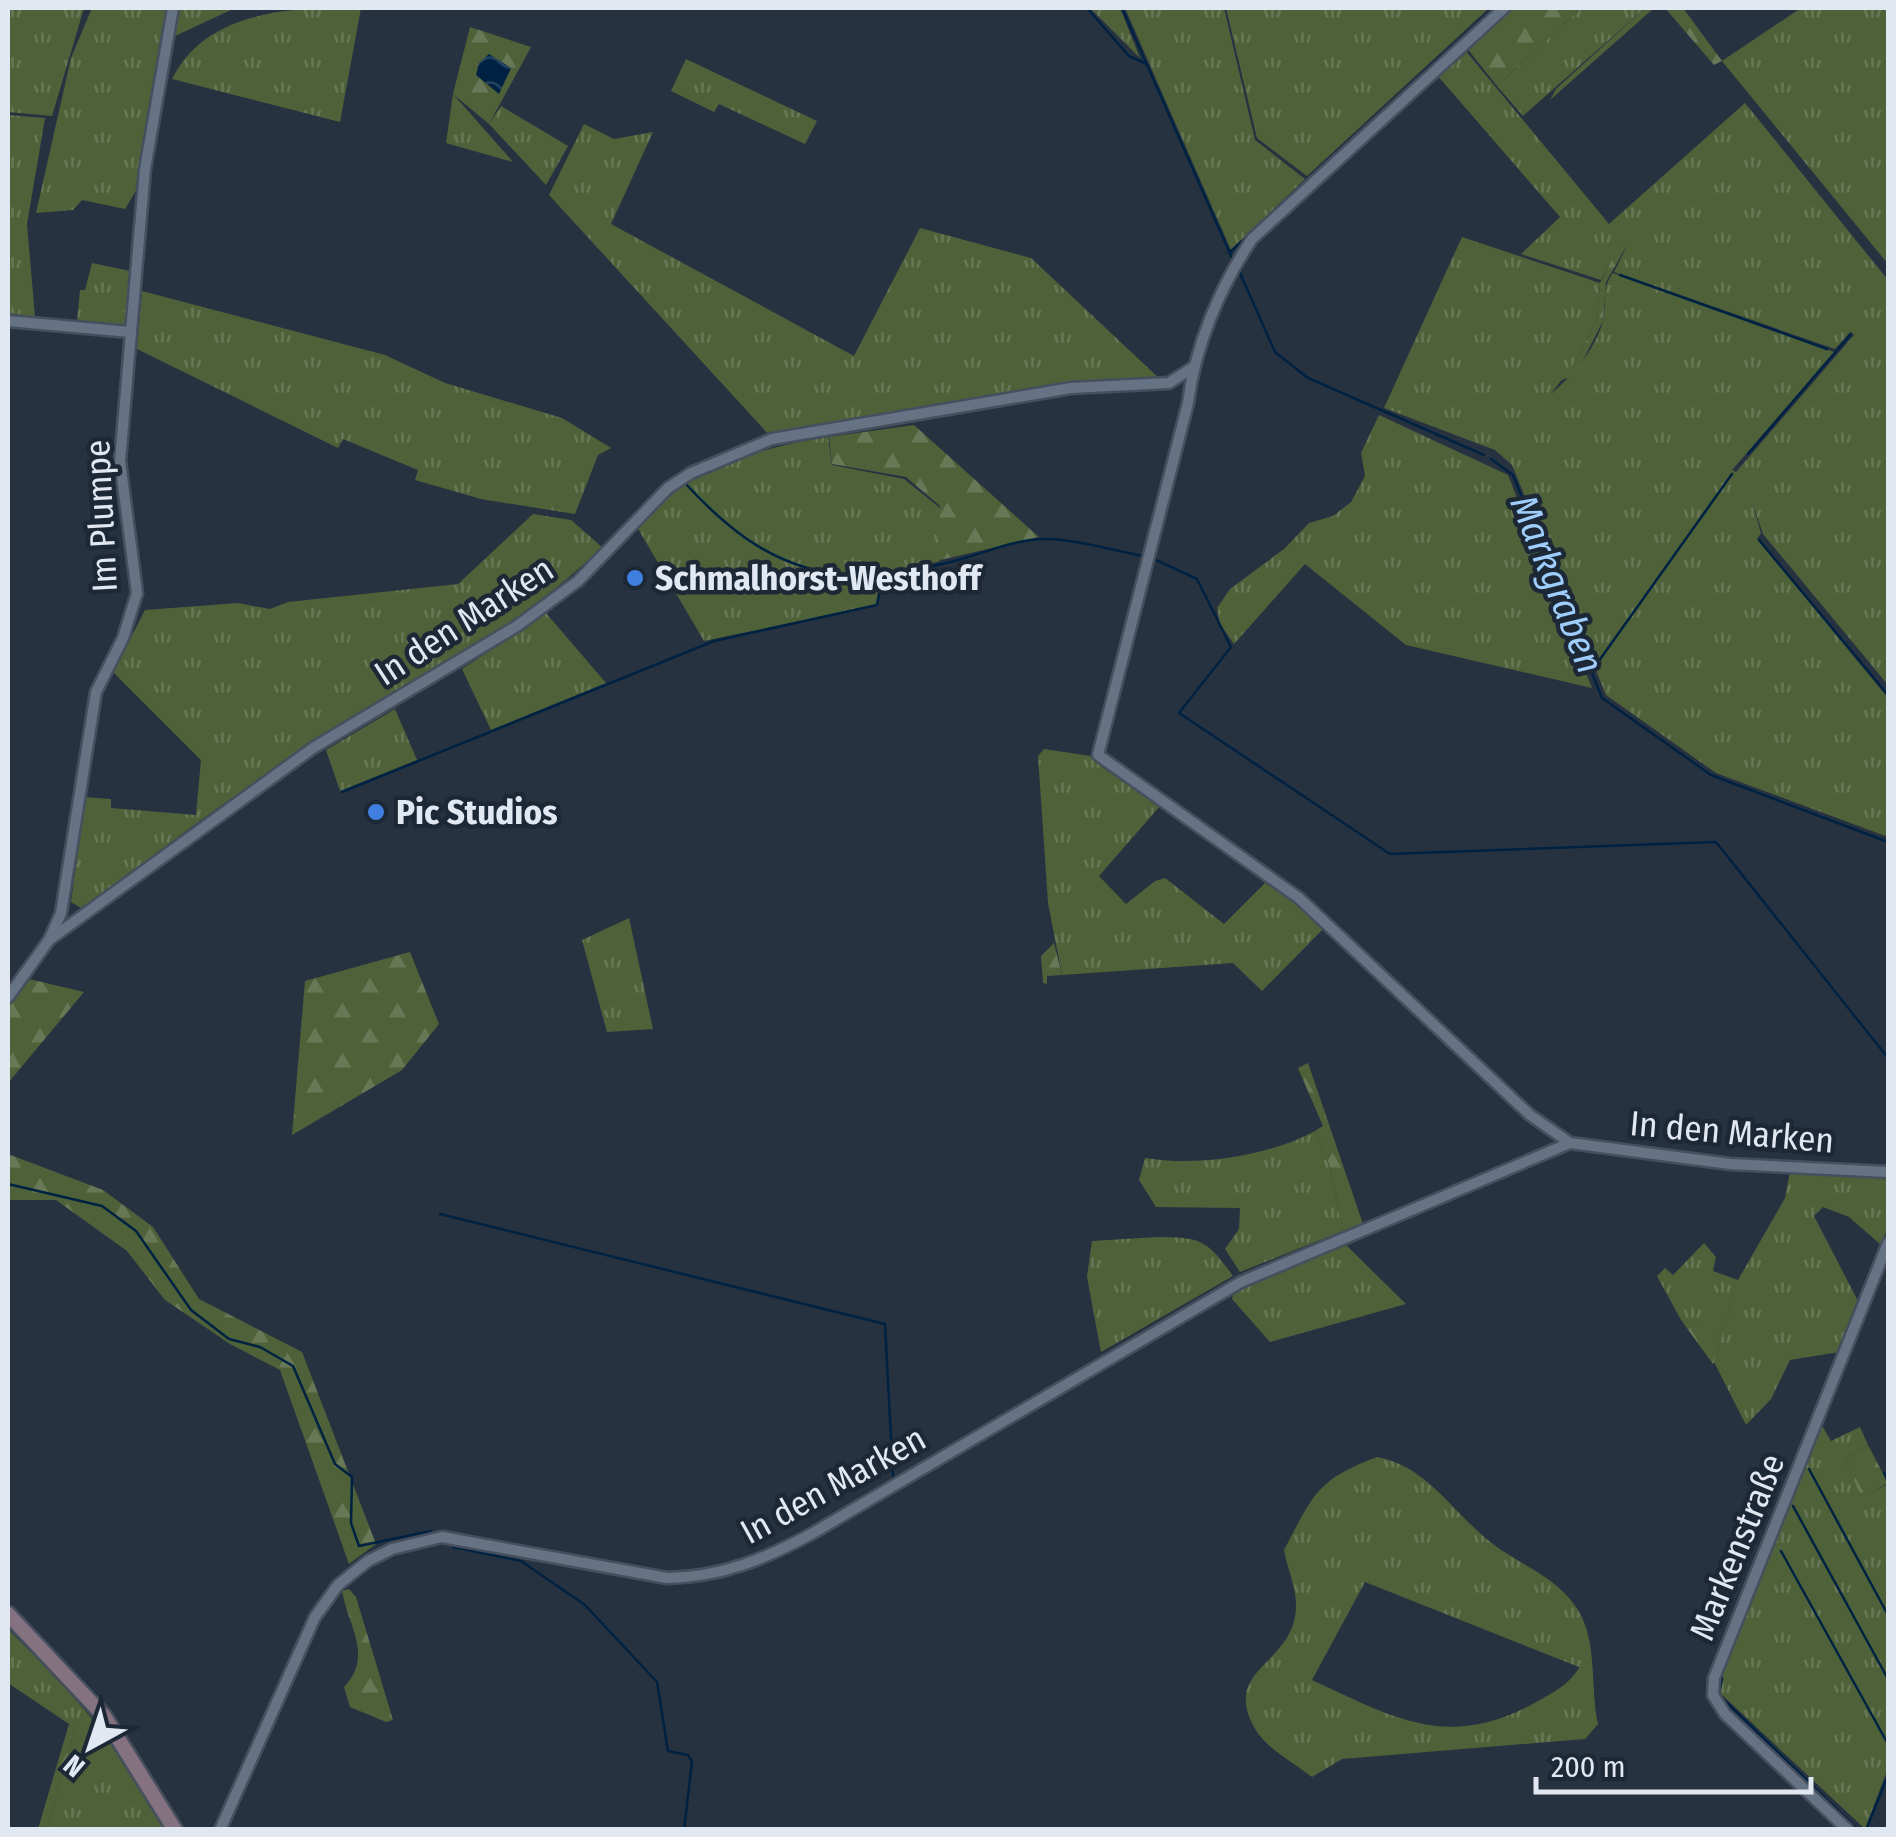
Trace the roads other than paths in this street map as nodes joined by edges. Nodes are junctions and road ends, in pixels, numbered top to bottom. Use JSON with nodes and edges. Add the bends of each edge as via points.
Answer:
{"nodes":[{"id":1,"x":173,"y":8,"type":"edge"},
{"id":2,"x":1504,"y":8,"type":"edge"},
{"id":3,"x":8,"y":321,"type":"edge"},
{"id":4,"x":130,"y":332,"type":"junction"},
{"id":5,"x":1192,"y":368,"type":"junction"},
{"id":6,"x":1169,"y":383,"type":"junction"},
{"id":7,"x":1188,"y":403,"type":"junction"},
{"id":8,"x":61,"y":913,"type":"junction"},
{"id":9,"x":76,"y":923,"type":"junction"},
{"id":10,"x":49,"y":940,"type":"junction"},
{"id":11,"x":8,"y":997,"type":"edge"},
{"id":12,"x":1570,"y":1143,"type":"junction"},
{"id":13,"x":1888,"y":1172,"type":"edge"},
{"id":14,"x":1888,"y":1244,"type":"edge"},
{"id":15,"x":8,"y":1614,"type":"edge"},
{"id":16,"x":175,"y":1830,"type":"edge"},
{"id":17,"x":220,"y":1830,"type":"edge"},
{"id":18,"x":1848,"y":1830,"type":"edge"}],
"edges":[{"from":1,"to":4,"type":"street","name":"Im Plumpe","via":[[145,170]]},
{"from":2,"to":5,"type":"street","name":"In den Marken","via":[[1252,238],[1230,272]]},
{"from":3,"to":4,"type":"street"},
{"from":4,"to":8,"type":"street","name":"Im Plumpe","via":[[120,461],[137,593],[124,638],[96,692]]},
{"from":5,"to":6,"type":"street"},
{"from":5,"to":7,"type":"street","name":"In den Marken"},
{"from":6,"to":7,"type":"street"},
{"from":6,"to":9,"type":"street","name":"In den Marken","via":[[1070,388],[772,440],[691,473],[668,488],[578,581],[516,626],[313,748]]},
{"from":7,"to":12,"type":"street","name":"In den Marken","via":[[1098,755],[1300,898],[1530,1114]]},
{"from":8,"to":9,"type":"street"},
{"from":8,"to":10,"type":"street","name":"Im Plumpe"},
{"from":9,"to":10,"type":"street","name":"In den Marken"},
{"from":10,"to":11,"type":"street","name":"Im Plumpe"},
{"from":12,"to":13,"type":"street","name":"In den Marken","via":[[1730,1164]]},
{"from":12,"to":17,"type":"street","name":"In den Marken","via":[[1240,1282],[813,1533],[747,1565],[667,1578],[442,1537],[392,1549],[338,1585],[315,1617]]},
{"from":14,"to":18,"type":"street","name":"Markenstraße","via":[[1714,1678],[1713,1695],[1725,1714]]},
{"from":15,"to":16,"type":"main road","via":[[104,1716]]}]}
